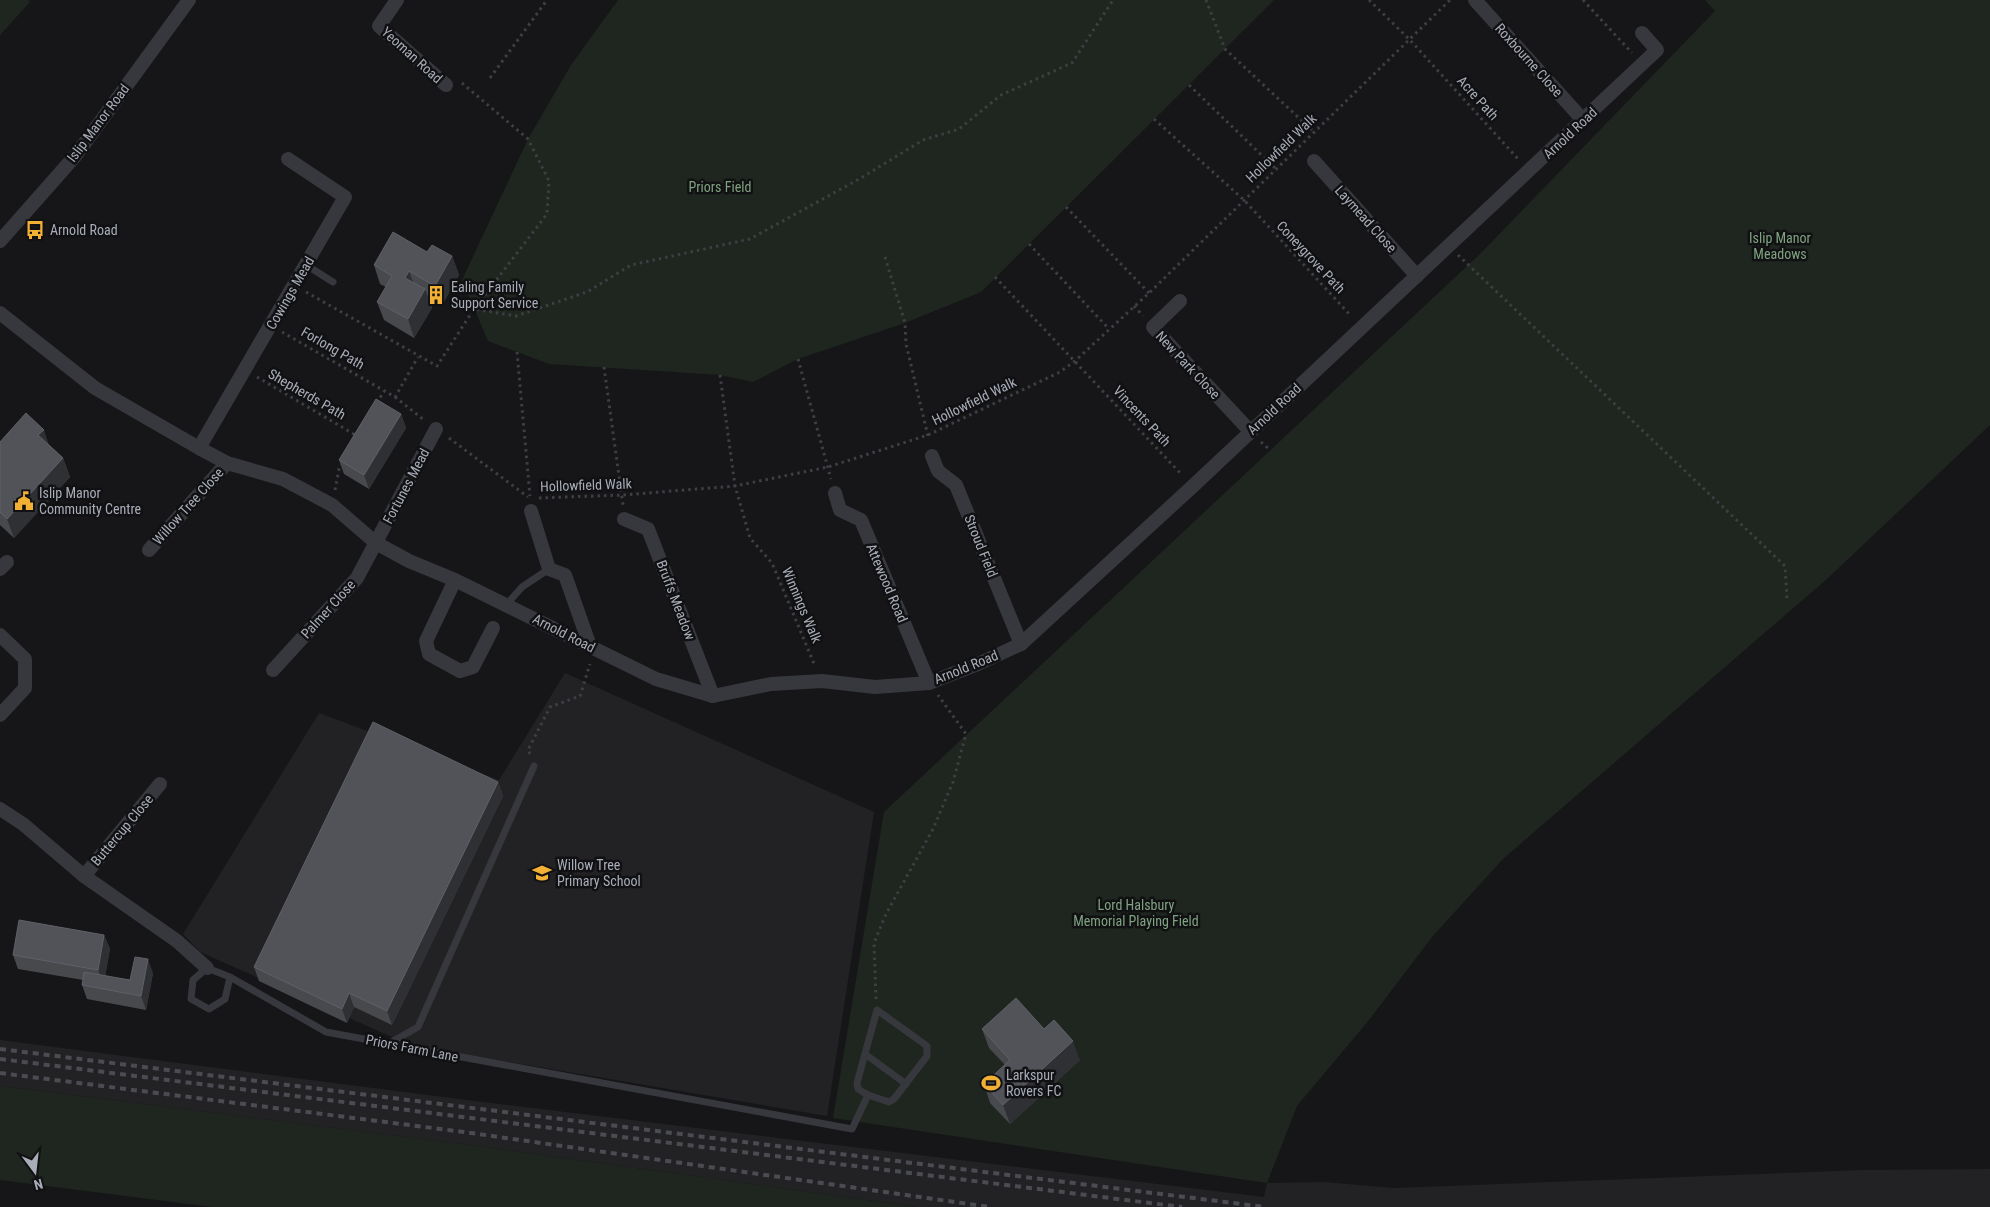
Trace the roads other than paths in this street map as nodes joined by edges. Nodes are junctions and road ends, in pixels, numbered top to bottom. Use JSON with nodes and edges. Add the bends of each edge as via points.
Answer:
{"nodes":[{"id":1,"x":189,"y":0,"type":"edge"},
{"id":2,"x":397,"y":0,"type":"edge"},
{"id":3,"x":1475,"y":0,"type":"edge"},
{"id":4,"x":1642,"y":32,"type":"dead end"},
{"id":5,"x":446,"y":85,"type":"road end"},
{"id":6,"x":1584,"y":120,"type":"junction"},
{"id":7,"x":288,"y":159,"type":"dead end"},
{"id":8,"x":1314,"y":161,"type":"dead end"},
{"id":9,"x":0,"y":241,"type":"edge"},
{"id":10,"x":306,"y":265,"type":"junction"},
{"id":11,"x":1417,"y":276,"type":"junction"},
{"id":12,"x":334,"y":282,"type":"dead end"},
{"id":13,"x":1180,"y":301,"type":"dead end"},
{"id":14,"x":0,"y":313,"type":"edge"},
{"id":15,"x":436,"y":429,"type":"road end"},
{"id":16,"x":1250,"y":431,"type":"junction"},
{"id":17,"x":199,"y":448,"type":"junction"},
{"id":18,"x":932,"y":456,"type":"road end"},
{"id":19,"x":227,"y":463,"type":"junction"},
{"id":20,"x":834,"y":492,"type":"road end"},
{"id":21,"x":530,"y":505,"type":"road end"},
{"id":22,"x":624,"y":519,"type":"road end"},
{"id":23,"x":376,"y":543,"type":"junction"},
{"id":24,"x":149,"y":550,"type":"dead end"},
{"id":25,"x":549,"y":569,"type":"junction"},
{"id":26,"x":455,"y":580,"type":"junction"},
{"id":27,"x":506,"y":605,"type":"junction"},
{"id":28,"x":493,"y":628,"type":"dead end"},
{"id":29,"x":0,"y":635,"type":"edge"},
{"id":30,"x":1021,"y":644,"type":"junction"},
{"id":31,"x":590,"y":646,"type":"junction"},
{"id":32,"x":273,"y":670,"type":"dead end"},
{"id":33,"x":929,"y":683,"type":"junction"},
{"id":34,"x":713,"y":696,"type":"junction"},
{"id":35,"x":0,"y":715,"type":"edge"},
{"id":36,"x":534,"y":766,"type":"road end"},
{"id":37,"x":160,"y":784,"type":"dead end"},
{"id":38,"x":0,"y":809,"type":"edge"},
{"id":39,"x":84,"y":876,"type":"junction"},
{"id":40,"x":207,"y":968,"type":"junction"},
{"id":41,"x":230,"y":977,"type":"junction"},
{"id":42,"x":388,"y":1044,"type":"junction"},
{"id":43,"x":865,"y":1054,"type":"junction"},
{"id":44,"x":906,"y":1084,"type":"junction"},
{"id":45,"x":868,"y":1095,"type":"junction"}],
"edges":[{"from":1,"to":9,"type":"street","name":"Islip Manor Road","via":[[76,155]]},
{"from":2,"to":5,"type":"street","name":"Yeoman Road","via":[[379,26]]},
{"from":3,"to":6,"type":"street","name":"Roxbourne Close"},
{"from":4,"to":6,"type":"street","name":"Arnold Road","via":[[1657,50]]},
{"from":6,"to":11,"type":"street","name":"Arnold Road"},
{"from":7,"to":10,"type":"street","name":"Cowings Mead","via":[[345,198]]},
{"from":8,"to":11,"type":"street","name":"Laymead Close"},
{"from":10,"to":12,"type":"lane"},
{"from":10,"to":17,"type":"street","name":"Cowings Mead"},
{"from":11,"to":16,"type":"street","name":"Arnold Road"},
{"from":13,"to":16,"type":"street","name":"New Park Close","via":[[1152,327]]},
{"from":14,"to":17,"type":"street","name":"Arnold Road","via":[[95,388]]},
{"from":15,"to":23,"type":"street","name":"Fortunes Mead"},
{"from":16,"to":30,"type":"street","name":"Arnold Road"},
{"from":17,"to":19,"type":"street","name":"Arnold Road"},
{"from":18,"to":30,"type":"street","name":"Stroud Field","via":[[938,471],[956,485]]},
{"from":19,"to":23,"type":"street","name":"Arnold Road","via":[[283,479],[332,505]]},
{"from":19,"to":24,"type":"street","name":"Willow Tree Close"},
{"from":20,"to":33,"type":"street","name":"Attewood Road","via":[[840,510],[861,520]]},
{"from":21,"to":25,"type":"street"},
{"from":22,"to":34,"type":"street","name":"Bruffs Meadow","via":[[648,529]]},
{"from":23,"to":26,"type":"street","name":"Arnold Road"},
{"from":23,"to":32,"type":"street","name":"Palmer Close","via":[[357,578]]},
{"from":25,"to":27,"type":"lane","via":[[522,587]]},
{"from":25,"to":31,"type":"street","via":[[565,576]]},
{"from":26,"to":27,"type":"street","name":"Arnold Road"},
{"from":26,"to":28,"type":"street","via":[[426,641],[428,654],[460,671],[473,667]]},
{"from":27,"to":31,"type":"street","name":"Arnold Road"},
{"from":29,"to":35,"type":"street","via":[[25,659],[25,688]]},
{"from":30,"to":33,"type":"street","name":"Arnold Road"},
{"from":31,"to":34,"type":"street","name":"Arnold Road","via":[[656,679]]},
{"from":33,"to":34,"type":"street","name":"Arnold Road","via":[[875,687],[822,681],[771,684]]},
{"from":36,"to":42,"type":"lane","via":[[418,1027]]},
{"from":37,"to":39,"type":"street","name":"Buttercup Close"},
{"from":38,"to":39,"type":"street","name":"Priors Farm Lane","via":[[23,824]]},
{"from":39,"to":40,"type":"street","name":"Priors Farm Lane","via":[[177,941]]},
{"from":40,"to":41,"type":"lane","name":"Priors Farm Lane"},
{"from":40,"to":41,"type":"lane","via":[[193,980],[191,999],[209,1009],[225,999]]},
{"from":41,"to":42,"type":"lane","name":"Priors Farm Lane","via":[[326,1032]]},
{"from":42,"to":45,"type":"lane","name":"Priors Farm Lane","via":[[852,1129]]},
{"from":43,"to":44,"type":"lane"},
{"from":43,"to":44,"type":"lane","via":[[877,1010],[926,1046],[926,1056]]},
{"from":43,"to":45,"type":"lane","via":[[857,1082],[858,1089]]},
{"from":44,"to":45,"type":"lane","via":[[888,1102]]}]}
